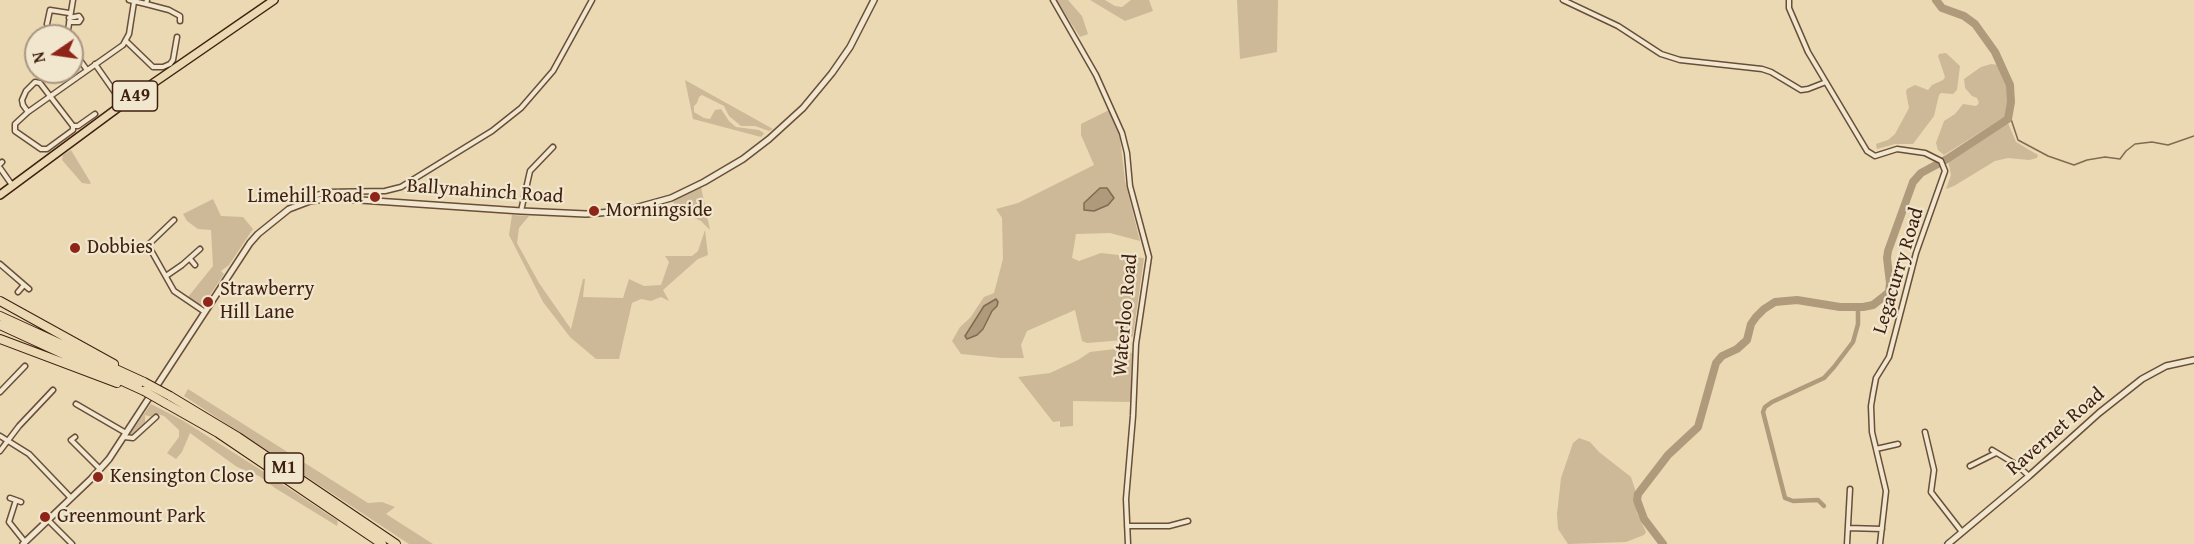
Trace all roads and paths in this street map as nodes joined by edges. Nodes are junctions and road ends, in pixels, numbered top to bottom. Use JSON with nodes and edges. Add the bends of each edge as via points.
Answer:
{"nodes":[{"id":1,"x":73,"y":0,"type":"edge"},
{"id":2,"x":129,"y":0,"type":"edge"},
{"id":3,"x":274,"y":0,"type":"edge"},
{"id":4,"x":592,"y":0,"type":"edge"},
{"id":5,"x":874,"y":0,"type":"edge"},
{"id":6,"x":1053,"y":0,"type":"edge"},
{"id":7,"x":1563,"y":0,"type":"edge"},
{"id":8,"x":1789,"y":0,"type":"edge"},
{"id":9,"x":134,"y":2,"type":"junction"},
{"id":10,"x":146,"y":2,"type":"edge"},
{"id":11,"x":181,"y":17,"type":"dead end"},
{"id":12,"x":69,"y":18,"type":"junction"},
{"id":13,"x":47,"y":24,"type":"dead end"},
{"id":14,"x":68,"y":24,"type":"edge"},
{"id":15,"x":177,"y":36,"type":"dead end"},
{"id":16,"x":126,"y":40,"type":"junction"},
{"id":17,"x":95,"y":64,"type":"junction"},
{"id":18,"x":84,"y":66,"type":"edge"},
{"id":19,"x":153,"y":67,"type":"junction"},
{"id":20,"x":87,"y":70,"type":"junction"},
{"id":21,"x":151,"y":72,"type":"dead end"},
{"id":22,"x":1826,"y":82,"type":"junction"},
{"id":23,"x":50,"y":96,"type":"junction"},
{"id":24,"x":123,"y":104,"type":"junction"},
{"id":25,"x":28,"y":112,"type":"junction"},
{"id":26,"x":95,"y":114,"type":"dead end"},
{"id":27,"x":73,"y":126,"type":"junction"},
{"id":28,"x":553,"y":147,"type":"dead end"},
{"id":29,"x":1,"y":165,"type":"edge"},
{"id":30,"x":13,"y":185,"type":"junction"},
{"id":31,"x":0,"y":195,"type":"edge"},
{"id":32,"x":310,"y":201,"type":"junction"},
{"id":33,"x":521,"y":212,"type":"junction"},
{"id":34,"x":174,"y":220,"type":"dead end"},
{"id":35,"x":200,"y":249,"type":"dead end"},
{"id":36,"x":190,"y":259,"type":"junction"},
{"id":37,"x":0,"y":264,"type":"edge"},
{"id":38,"x":195,"y":265,"type":"dead end"},
{"id":39,"x":166,"y":276,"type":"junction"},
{"id":40,"x":24,"y":285,"type":"junction"},
{"id":41,"x":29,"y":289,"type":"dead end"},
{"id":42,"x":18,"y":292,"type":"dead end"},
{"id":43,"x":0,"y":301,"type":"edge"},
{"id":44,"x":205,"y":312,"type":"junction"},
{"id":45,"x":0,"y":316,"type":"edge"},
{"id":46,"x":0,"y":325,"type":"edge"},
{"id":47,"x":0,"y":339,"type":"edge"},
{"id":48,"x":2194,"y":360,"type":"edge"},
{"id":49,"x":25,"y":366,"type":"dead end"},
{"id":50,"x":136,"y":378,"type":"junction"},
{"id":51,"x":142,"y":388,"type":"junction"},
{"id":52,"x":53,"y":390,"type":"dead end"},
{"id":53,"x":0,"y":392,"type":"edge"},
{"id":54,"x":167,"y":399,"type":"junction"},
{"id":55,"x":76,"y":404,"type":"dead end"},
{"id":56,"x":156,"y":417,"type":"dead end"},
{"id":57,"x":1925,"y":432,"type":"dead end"},
{"id":58,"x":125,"y":435,"type":"junction"},
{"id":59,"x":0,"y":436,"type":"edge"},
{"id":60,"x":75,"y":437,"type":"dead end"},
{"id":61,"x":9,"y":440,"type":"junction"},
{"id":62,"x":1898,"y":444,"type":"dead end"},
{"id":63,"x":1876,"y":449,"type":"junction"},
{"id":64,"x":0,"y":451,"type":"edge"},
{"id":65,"x":1970,"y":466,"type":"dead end"},
{"id":66,"x":100,"y":469,"type":"junction"},
{"id":67,"x":2029,"y":476,"type":"junction"},
{"id":68,"x":1850,"y":489,"type":"dead end"},
{"id":69,"x":9,"y":498,"type":"dead end"},
{"id":70,"x":71,"y":498,"type":"junction"},
{"id":71,"x":48,"y":520,"type":"junction"},
{"id":72,"x":1188,"y":521,"type":"dead end"},
{"id":73,"x":1127,"y":526,"type":"junction"},
{"id":74,"x":1848,"y":528,"type":"junction"},
{"id":75,"x":1882,"y":529,"type":"junction"},
{"id":76,"x":1962,"y":532,"type":"junction"},
{"id":77,"x":24,"y":543,"type":"edge"},
{"id":78,"x":72,"y":544,"type":"edge"},
{"id":79,"x":382,"y":544,"type":"edge"},
{"id":80,"x":396,"y":544,"type":"edge"},
{"id":81,"x":1128,"y":544,"type":"edge"},
{"id":82,"x":1847,"y":544,"type":"edge"},
{"id":83,"x":1880,"y":544,"type":"edge"},
{"id":84,"x":1948,"y":544,"type":"edge"}],
"edges":[{"from":1,"to":12,"type":"street"},
{"from":2,"to":9,"type":"street"},
{"from":3,"to":24,"type":"main road","number":"A49"},
{"from":4,"to":32,"type":"street","via":[[553,71],[521,108],[492,131],[400,187],[328,192],[313,196]]},
{"from":5,"to":33,"type":"street","name":"Ballynahinch Road","via":[[850,47],[817,92],[767,141],[723,171],[671,198],[624,211]]},
{"from":6,"to":73,"type":"street","name":"Waterloo Road","via":[[1096,73],[1122,134],[1130,186],[1149,256],[1136,344]]},
{"from":7,"to":22,"type":"street","via":[[1617,26],[1661,54],[1680,60],[1762,69],[1801,90]]},
{"from":8,"to":22,"type":"street","via":[[1799,34]]},
{"from":9,"to":10,"type":"street"},
{"from":9,"to":16,"type":"street"},
{"from":10,"to":11,"type":"street"},
{"from":12,"to":13,"type":"street","via":[[50,10]]},
{"from":12,"to":14,"type":"street"},
{"from":15,"to":19,"type":"street","via":[[170,64]]},
{"from":16,"to":17,"type":"street"},
{"from":16,"to":19,"type":"street"},
{"from":17,"to":20,"type":"street"},
{"from":17,"to":24,"type":"street"},
{"from":18,"to":20,"type":"street"},
{"from":19,"to":21,"type":"street"},
{"from":20,"to":23,"type":"street"},
{"from":22,"to":63,"type":"street","name":"Legacurry Road","via":[[1871,154],[1908,150],[1935,157],[1944,166],[1889,357],[1875,385],[1871,417]]},
{"from":23,"to":25,"type":"street"},
{"from":23,"to":25,"type":"street","via":[[35,82],[22,100]]},
{"from":23,"to":27,"type":"street"},
{"from":24,"to":30,"type":"main road","number":"A49"},
{"from":25,"to":27,"type":"street","via":[[15,124],[15,131],[41,149],[47,149]]},
{"from":26,"to":27,"type":"street"},
{"from":28,"to":33,"type":"street","via":[[530,171]]},
{"from":29,"to":30,"type":"street"},
{"from":30,"to":31,"type":"main road","number":"A49"},
{"from":32,"to":33,"type":"street","name":"Ballynahinch Road","via":[[362,198]]},
{"from":32,"to":44,"type":"street","name":"Ballynahinch Road","via":[[289,209],[255,237]]},
{"from":34,"to":39,"type":"street","via":[[148,245]]},
{"from":35,"to":36,"type":"street"},
{"from":36,"to":38,"type":"street"},
{"from":36,"to":39,"type":"street"},
{"from":37,"to":40,"type":"street"},
{"from":39,"to":44,"type":"street","via":[[174,291]]},
{"from":40,"to":41,"type":"street"},
{"from":40,"to":42,"type":"street"},
{"from":43,"to":50,"type":"highway"},
{"from":44,"to":58,"type":"street","name":"Ballynahinch Road"},
{"from":45,"to":50,"type":"highway","number":"M1"},
{"from":46,"to":51,"type":"highway","number":"M1"},
{"from":47,"to":51,"type":"highway","via":[[102,378]]},
{"from":48,"to":67,"type":"street","name":"Ravernet Road","via":[[2166,366],[2142,379]]},
{"from":49,"to":53,"type":"street"},
{"from":50,"to":51,"type":"highway","number":"M1"},
{"from":51,"to":54,"type":"highway","number":"M1","bridge":true},
{"from":52,"to":61,"type":"street"},
{"from":54,"to":79,"type":"highway","number":"M1"},
{"from":54,"to":80,"type":"highway","number":"M1","via":[[238,437]]},
{"from":55,"to":58,"type":"street"},
{"from":56,"to":58,"type":"street","name":"Ballynahinch Road","via":[[133,438]]},
{"from":57,"to":76,"type":"street","via":[[1934,470],[1931,492]]},
{"from":58,"to":66,"type":"street","name":"Ballynahinch Road"},
{"from":59,"to":61,"type":"street"},
{"from":60,"to":66,"type":"street","via":[[71,440]]},
{"from":61,"to":64,"type":"street"},
{"from":61,"to":70,"type":"street","via":[[29,454]]},
{"from":62,"to":63,"type":"street"},
{"from":63,"to":75,"type":"street","name":"Legacurry Road","via":[[1886,491]]},
{"from":65,"to":67,"type":"street","via":[[1994,451]]},
{"from":66,"to":70,"type":"street","name":"Ballynahinch Road"},
{"from":67,"to":76,"type":"street","name":"Ravernet Road"},
{"from":68,"to":74,"type":"street"},
{"from":69,"to":77,"type":"street","via":[[19,501],[9,522]]},
{"from":70,"to":71,"type":"street","name":"Ballynahinch Road"},
{"from":71,"to":77,"type":"street","name":"Ballynahinch Road"},
{"from":71,"to":78,"type":"street"},
{"from":72,"to":73,"type":"street","via":[[1169,526]]},
{"from":73,"to":81,"type":"street","name":"Waterloo Road"},
{"from":74,"to":75,"type":"street"},
{"from":74,"to":82,"type":"street"},
{"from":75,"to":83,"type":"street","name":"Legacurry Road"},
{"from":76,"to":84,"type":"street","name":"Ravernet Road"}]}
